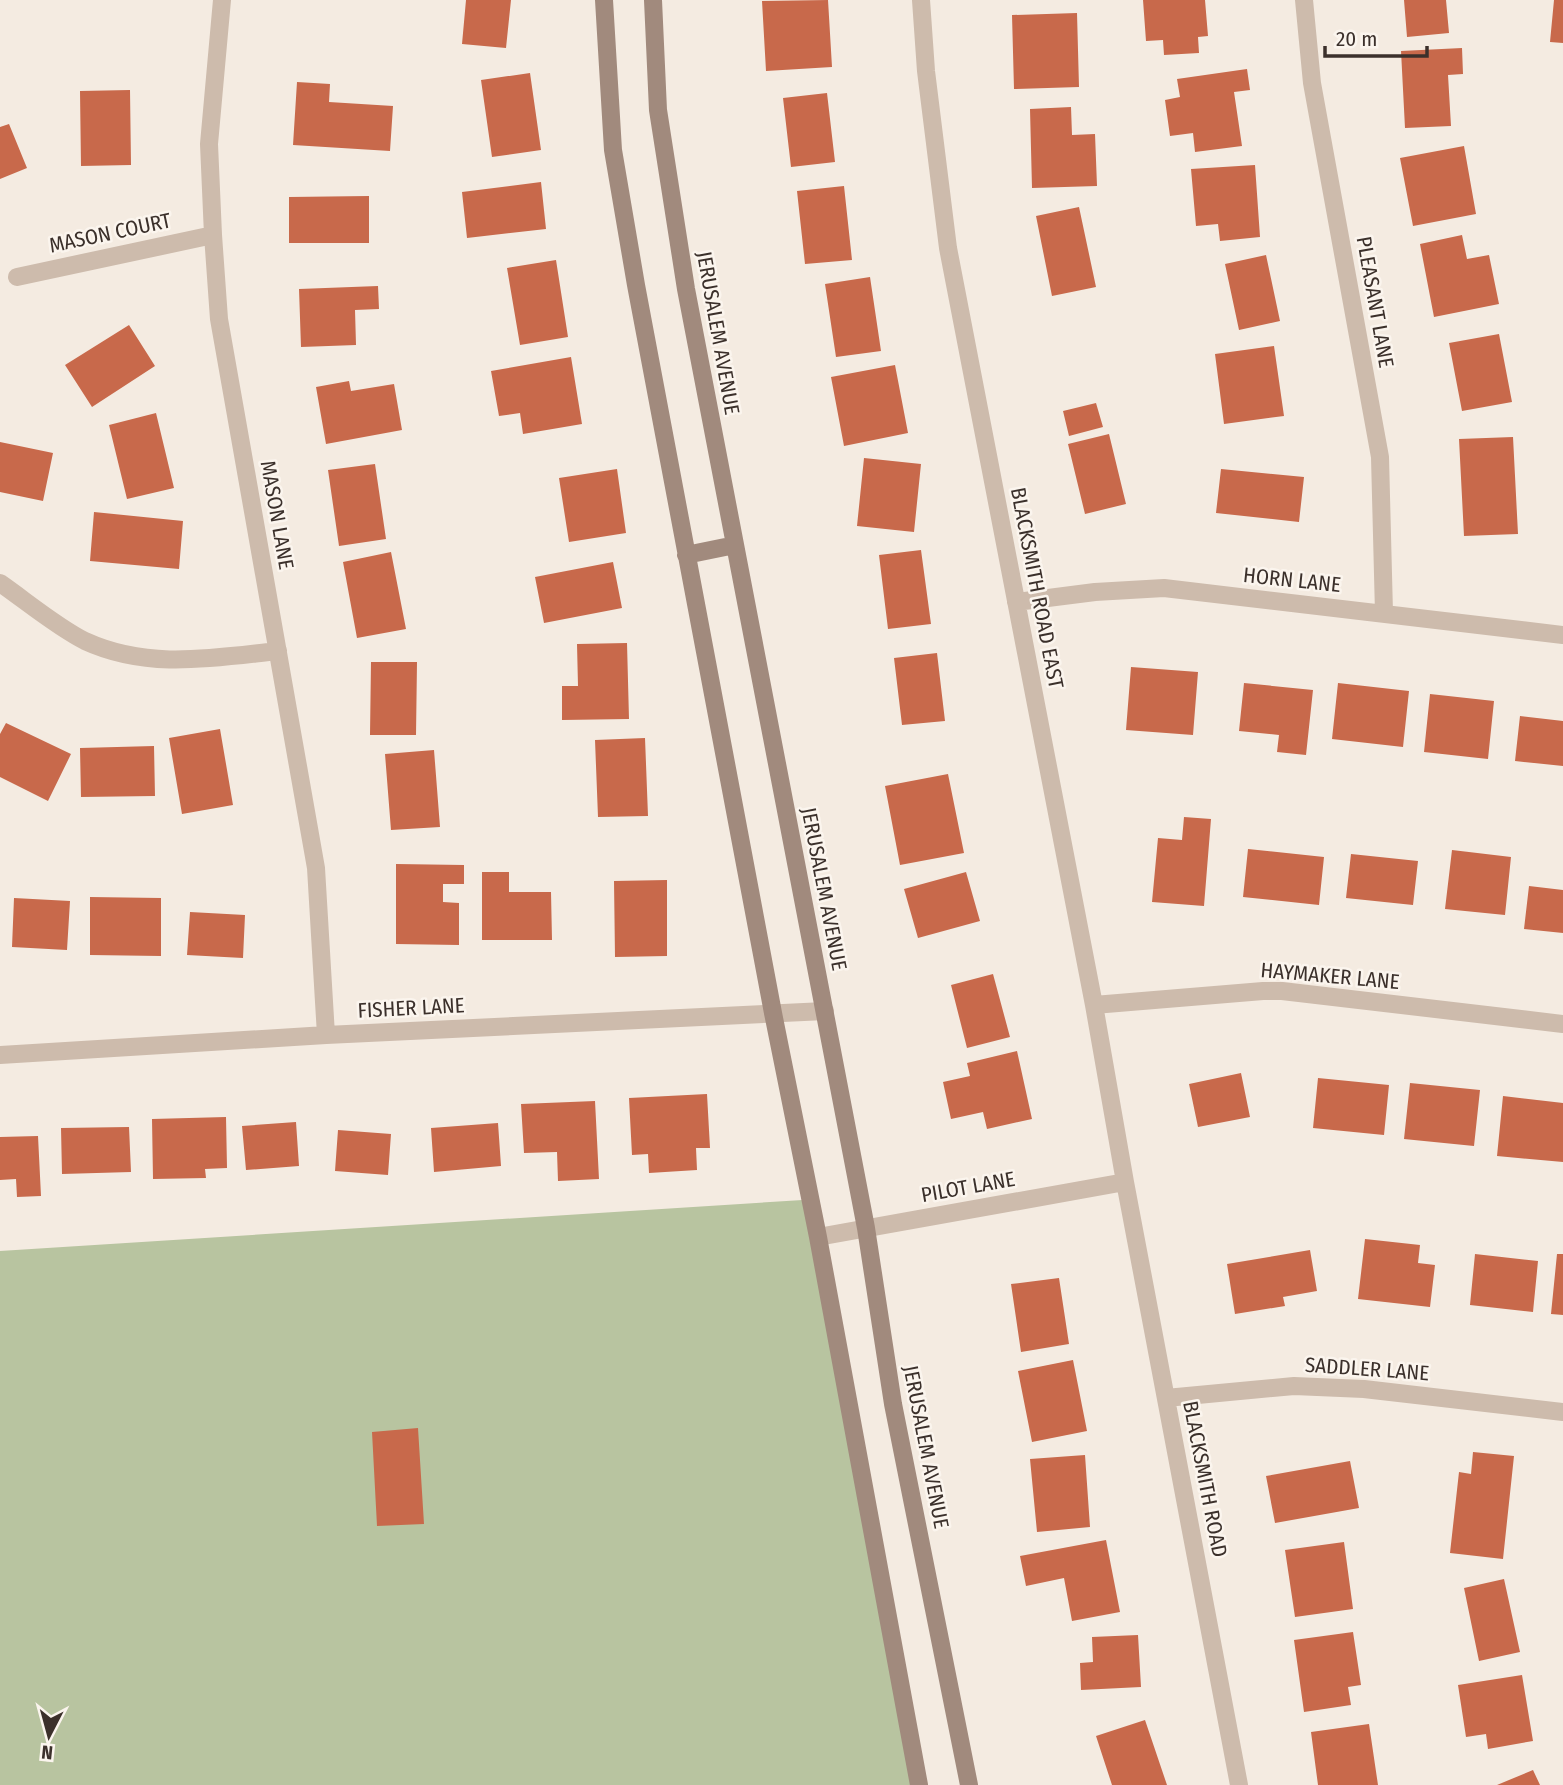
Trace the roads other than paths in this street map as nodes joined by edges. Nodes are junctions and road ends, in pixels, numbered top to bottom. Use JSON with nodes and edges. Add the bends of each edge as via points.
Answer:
{"nodes":[{"id":1,"x":222,"y":0,"type":"edge"},
{"id":2,"x":604,"y":0,"type":"edge"},
{"id":3,"x":653,"y":0,"type":"edge"},
{"id":4,"x":921,"y":0,"type":"edge"},
{"id":5,"x":1304,"y":0,"type":"edge"},
{"id":6,"x":213,"y":235,"type":"junction"},
{"id":7,"x":17,"y":276,"type":"dead end"},
{"id":8,"x":735,"y":545,"type":"junction"},
{"id":9,"x":686,"y":555,"type":"junction"},
{"id":10,"x":0,"y":583,"type":"edge"},
{"id":11,"x":1016,"y":602,"type":"junction"},
{"id":12,"x":1384,"y":613,"type":"junction"},
{"id":13,"x":1563,"y":635,"type":"edge"},
{"id":14,"x":278,"y":651,"type":"junction"},
{"id":15,"x":1094,"y":1005,"type":"junction"},
{"id":16,"x":825,"y":1011,"type":"junction"},
{"id":17,"x":773,"y":1013,"type":"junction"},
{"id":18,"x":1563,"y":1024,"type":"edge"},
{"id":19,"x":326,"y":1035,"type":"junction"},
{"id":20,"x":0,"y":1055,"type":"edge"},
{"id":21,"x":1125,"y":1182,"type":"junction"},
{"id":22,"x":866,"y":1228,"type":"junction"},
{"id":23,"x":818,"y":1237,"type":"junction"},
{"id":24,"x":1166,"y":1398,"type":"junction"},
{"id":25,"x":1563,"y":1412,"type":"edge"},
{"id":26,"x":919,"y":1785,"type":"edge"},
{"id":27,"x":969,"y":1785,"type":"edge"},
{"id":28,"x":1239,"y":1785,"type":"edge"}],
"edges":[{"from":1,"to":6,"type":"street","name":"MASON LANE","via":[[209,144]]},
{"from":2,"to":9,"type":"main road","via":[[613,150]]},
{"from":3,"to":8,"type":"main road","name":"JERUSALEM AVENUE","via":[[658,110],[686,289]]},
{"from":4,"to":11,"type":"street","name":"BLACKSMITH ROAD EAST","via":[[948,248]]},
{"from":5,"to":12,"type":"street","name":"PLEASANT LANE","via":[[1311,83],[1380,457]]},
{"from":6,"to":7,"type":"street","name":"MASON COURT"},
{"from":6,"to":14,"type":"street","name":"MASON LANE","via":[[219,319]]},
{"from":8,"to":9,"type":"main road"},
{"from":8,"to":16,"type":"main road","name":"JERUSALEM AVENUE"},
{"from":9,"to":17,"type":"main road"},
{"from":10,"to":14,"type":"street","via":[[71,633],[119,653],[194,660]]},
{"from":11,"to":12,"type":"street","name":"HORN LANE","via":[[1164,588]]},
{"from":11,"to":15,"type":"street","name":"BLACKSMITH ROAD EAST"},
{"from":12,"to":13,"type":"street","name":"HORN LANE"},
{"from":14,"to":19,"type":"street","name":"MASON LANE","via":[[316,868]]},
{"from":15,"to":18,"type":"street","name":"HAYMAKER LANE","via":[[1282,991]]},
{"from":15,"to":21,"type":"street","name":"BLACKSMITH ROAD EAST"},
{"from":16,"to":17,"type":"street","name":"FISHER LANE"},
{"from":16,"to":22,"type":"main road","name":"JERUSALEM AVENUE"},
{"from":17,"to":19,"type":"street","name":"FISHER LANE"},
{"from":17,"to":23,"type":"main road"},
{"from":19,"to":20,"type":"street","name":"FISHER LANE"},
{"from":21,"to":22,"type":"street","name":"PILOT LANE"},
{"from":21,"to":24,"type":"street","name":"BLACKSMITH ROAD"},
{"from":22,"to":23,"type":"street","name":"PILOT LANE"},
{"from":22,"to":27,"type":"main road","name":"JERUSALEM AVENUE","via":[[893,1404]]},
{"from":23,"to":26,"type":"main road"},
{"from":24,"to":25,"type":"street","name":"SADDLER LANE","via":[[1294,1387],[1364,1389]]},
{"from":24,"to":28,"type":"street","name":"BLACKSMITH ROAD"}]}
